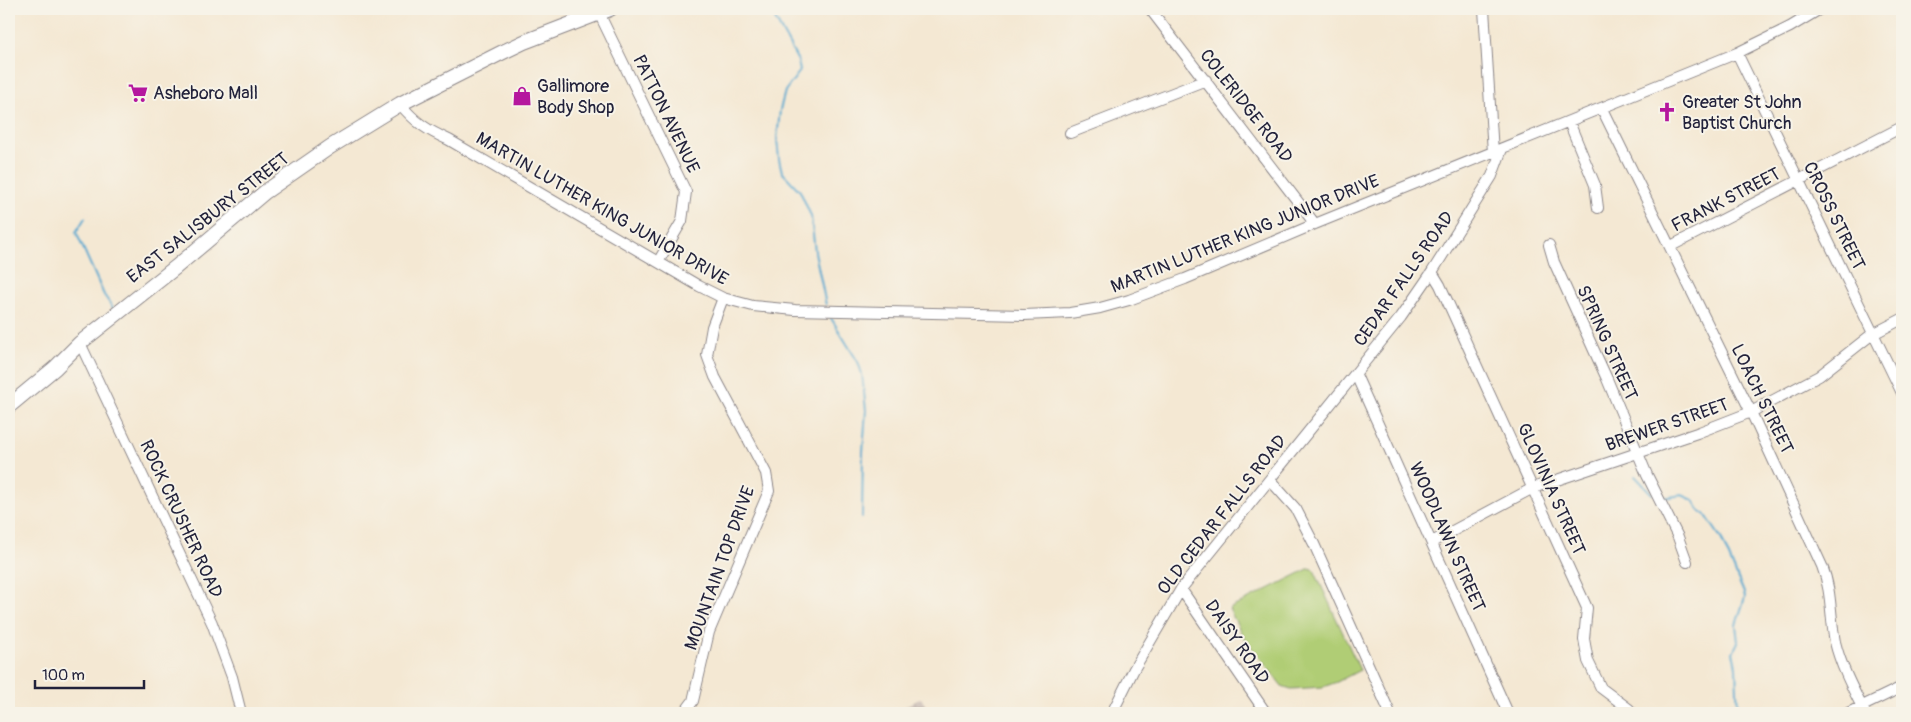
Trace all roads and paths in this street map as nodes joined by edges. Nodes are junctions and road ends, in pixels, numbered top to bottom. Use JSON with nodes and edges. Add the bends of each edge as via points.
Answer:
{"nodes":[{"id":1,"x":1150,"y":9,"type":"edge"},
{"id":2,"x":1484,"y":9,"type":"edge"},
{"id":3,"x":1820,"y":9,"type":"edge"},
{"id":4,"x":602,"y":10,"type":"edge"},
{"id":5,"x":1737,"y":53,"type":"junction"},
{"id":6,"x":1206,"y":80,"type":"junction"},
{"id":7,"x":400,"y":104,"type":"junction"},
{"id":8,"x":1602,"y":108,"type":"junction"},
{"id":9,"x":1569,"y":122,"type":"junction"},
{"id":10,"x":1902,"y":127,"type":"edge"},
{"id":11,"x":1070,"y":133,"type":"dead end"},
{"id":12,"x":1498,"y":151,"type":"junction"},
{"id":13,"x":1798,"y":181,"type":"junction"},
{"id":14,"x":1598,"y":208,"type":"dead end"},
{"id":15,"x":1315,"y":224,"type":"junction"},
{"id":16,"x":1549,"y":245,"type":"dead end"},
{"id":17,"x":1671,"y":246,"type":"junction"},
{"id":18,"x":658,"y":262,"type":"junction"},
{"id":19,"x":1432,"y":272,"type":"junction"},
{"id":20,"x":723,"y":298,"type":"junction"},
{"id":21,"x":1902,"y":319,"type":"edge"},
{"id":22,"x":1873,"y":334,"type":"junction"},
{"id":23,"x":80,"y":343,"type":"junction"},
{"id":24,"x":1356,"y":375,"type":"junction"},
{"id":25,"x":1902,"y":393,"type":"edge"},
{"id":26,"x":9,"y":406,"type":"edge"},
{"id":27,"x":1751,"y":412,"type":"junction"},
{"id":28,"x":1319,"y":419,"type":"joint"},
{"id":29,"x":1637,"y":452,"type":"junction"},
{"id":30,"x":1270,"y":480,"type":"junction"},
{"id":31,"x":1532,"y":488,"type":"junction"},
{"id":32,"x":1432,"y":542,"type":"junction"},
{"id":33,"x":1687,"y":562,"type":"dead end"},
{"id":34,"x":1181,"y":589,"type":"junction"},
{"id":35,"x":1902,"y":687,"type":"edge"},
{"id":36,"x":1863,"y":710,"type":"edge"},
{"id":37,"x":241,"y":713,"type":"edge"},
{"id":38,"x":684,"y":713,"type":"edge"},
{"id":39,"x":1112,"y":713,"type":"edge"},
{"id":40,"x":1266,"y":713,"type":"edge"},
{"id":41,"x":1390,"y":713,"type":"edge"},
{"id":42,"x":1508,"y":713,"type":"edge"},
{"id":43,"x":1632,"y":713,"type":"edge"},
{"id":44,"x":1848,"y":713,"type":"edge"}],
"edges":[{"from":1,"to":6,"type":"street","name":"COLERIDGE ROAD"},
{"from":2,"to":12,"type":"street"},
{"from":3,"to":5,"type":"street","name":"MARTIN LUTHER KING JUNIOR DRIVE"},
{"from":4,"to":7,"type":"main road","name":"EAST SALISBURY STREET","via":[[524,42]]},
{"from":4,"to":18,"type":"street","name":"PATTON AVENUE","via":[[686,192],[682,221]]},
{"from":5,"to":8,"type":"street","name":"MARTIN LUTHER KING JUNIOR DRIVE"},
{"from":5,"to":13,"type":"street","name":"CROSS STREET"},
{"from":6,"to":11,"type":"street"},
{"from":6,"to":15,"type":"street","name":"COLERIDGE ROAD"},
{"from":7,"to":18,"type":"street","name":"MARTIN LUTHER KING JUNIOR DRIVE","via":[[423,127]]},
{"from":7,"to":23,"type":"main road","name":"EAST SALISBURY STREET","via":[[265,192]]},
{"from":8,"to":9,"type":"street","name":"MARTIN LUTHER KING JUNIOR DRIVE"},
{"from":8,"to":17,"type":"street","name":"LOACH STREET"},
{"from":9,"to":12,"type":"street","name":"MARTIN LUTHER KING JUNIOR DRIVE"},
{"from":9,"to":14,"type":"street","via":[[1595,185]]},
{"from":10,"to":13,"type":"street","name":"FRANK STREET"},
{"from":12,"to":15,"type":"street","name":"MARTIN LUTHER KING JUNIOR DRIVE"},
{"from":12,"to":19,"type":"street","name":"CEDAR FALLS ROAD","via":[[1492,176]]},
{"from":13,"to":17,"type":"street","name":"FRANK STREET"},
{"from":13,"to":22,"type":"street","name":"CROSS STREET"},
{"from":15,"to":20,"type":"street","name":"MARTIN LUTHER KING JUNIOR DRIVE","via":[[1147,294],[1070,313],[990,315],[795,310],[753,306]]},
{"from":16,"to":29,"type":"street","name":"SPRING STREET"},
{"from":17,"to":27,"type":"street","name":"LOACH STREET"},
{"from":18,"to":20,"type":"street","name":"MARTIN LUTHER KING JUNIOR DRIVE"},
{"from":19,"to":24,"type":"street","name":"CEDAR FALLS ROAD"},
{"from":19,"to":31,"type":"street","name":"GLOVINIA STREET"},
{"from":20,"to":38,"type":"street","name":"MOUNTAIN TOP DRIVE","via":[[712,327],[707,355],[715,378],[766,473],[769,491],[709,632],[693,701]]},
{"from":21,"to":22,"type":"street","name":"BREWER STREET"},
{"from":22,"to":25,"type":"street","name":"CROSS STREET"},
{"from":22,"to":27,"type":"street","name":"BREWER STREET","via":[[1819,376]]},
{"from":23,"to":26,"type":"main road","name":"EAST SALISBURY STREET","via":[[56,368]]},
{"from":23,"to":37,"type":"street","name":"ROCK CRUSHER ROAD","via":[[212,624],[232,677]]},
{"from":24,"to":28,"type":"street","name":"CEDAR FALLS ROAD"},
{"from":24,"to":32,"type":"street","name":"WOODLAWN STREET"},
{"from":27,"to":29,"type":"street","name":"BREWER STREET"},
{"from":27,"to":36,"type":"street","name":"LOACH STREET","via":[[1825,574],[1840,659]]},
{"from":28,"to":30,"type":"street","name":"OLD CEDAR FALLS ROAD"},
{"from":29,"to":31,"type":"street","name":"BREWER STREET"},
{"from":29,"to":33,"type":"street","name":"SPRING STREET"},
{"from":30,"to":34,"type":"street","name":"OLD CEDAR FALLS ROAD"},
{"from":30,"to":41,"type":"street","via":[[1296,509]]},
{"from":31,"to":32,"type":"street","name":"BREWER STREET"},
{"from":31,"to":43,"type":"street","name":"GLOVINIA STREET","via":[[1587,608],[1584,639],[1588,661],[1601,688]]},
{"from":32,"to":42,"type":"street","name":"WOODLAWN STREET"},
{"from":34,"to":39,"type":"street","name":"OLD CEDAR FALLS ROAD"},
{"from":34,"to":40,"type":"street","name":"DAISY ROAD"},
{"from":35,"to":36,"type":"street"},
{"from":36,"to":44,"type":"street"}]}
